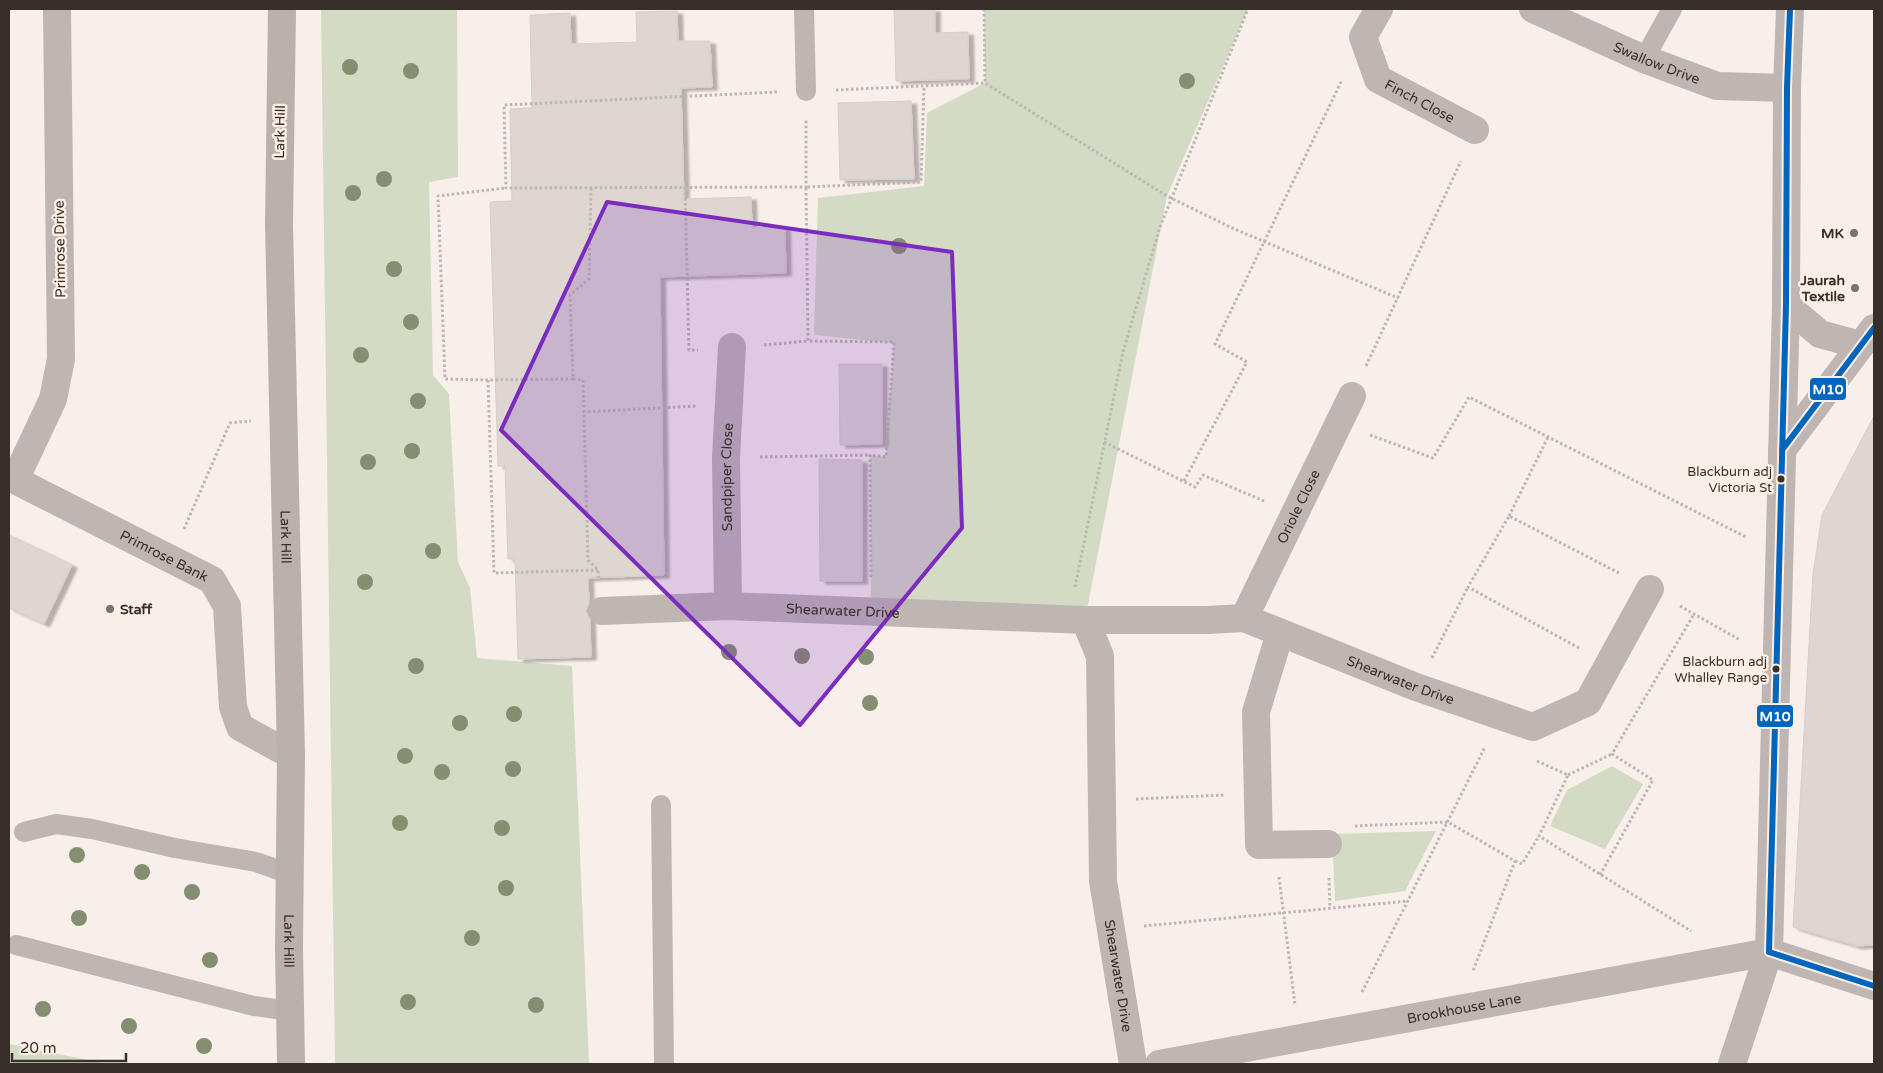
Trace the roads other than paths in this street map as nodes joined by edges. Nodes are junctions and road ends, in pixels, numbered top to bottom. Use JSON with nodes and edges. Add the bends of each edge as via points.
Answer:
{"nodes":[{"id":1,"x":57,"y":9,"type":"edge"},
{"id":2,"x":282,"y":9,"type":"edge"},
{"id":3,"x":804,"y":9,"type":"edge"},
{"id":4,"x":1379,"y":9,"type":"edge"},
{"id":5,"x":1533,"y":9,"type":"edge"},
{"id":6,"x":1672,"y":9,"type":"edge"},
{"id":7,"x":1790,"y":9,"type":"edge"},
{"id":8,"x":1644,"y":59,"type":"junction"},
{"id":9,"x":1787,"y":88,"type":"junction"},
{"id":10,"x":806,"y":91,"type":"road end"},
{"id":11,"x":1475,"y":130,"type":"road end"},
{"id":12,"x":1786,"y":305,"type":"junction"},
{"id":13,"x":1867,"y":336,"type":"edge"},
{"id":14,"x":732,"y":347,"type":"road end"},
{"id":15,"x":1352,"y":396,"type":"road end"},
{"id":16,"x":1782,"y":450,"type":"junction"},
{"id":17,"x":12,"y":478,"type":"edge"},
{"id":18,"x":1650,"y":589,"type":"road end"},
{"id":19,"x":728,"y":606,"type":"junction"},
{"id":20,"x":602,"y":611,"type":"road end"},
{"id":21,"x":1244,"y":618,"type":"junction"},
{"id":22,"x":1076,"y":620,"type":"junction"},
{"id":23,"x":1280,"y":633,"type":"junction"},
{"id":24,"x":291,"y":755,"type":"junction"},
{"id":25,"x":661,"y":805,"type":"dead end"},
{"id":26,"x":24,"y":832,"type":"dead end"},
{"id":27,"x":1328,"y":844,"type":"road end"},
{"id":28,"x":290,"y":874,"type":"junction"},
{"id":29,"x":16,"y":946,"type":"dead end"},
{"id":30,"x":1769,"y":952,"type":"junction"},
{"id":31,"x":1874,"y":986,"type":"edge"},
{"id":32,"x":290,"y":1011,"type":"junction"},
{"id":33,"x":291,"y":1064,"type":"edge"},
{"id":34,"x":664,"y":1064,"type":"edge"},
{"id":35,"x":1133,"y":1064,"type":"edge"},
{"id":36,"x":1160,"y":1064,"type":"edge"},
{"id":37,"x":1732,"y":1064,"type":"edge"}],
"edges":[{"from":1,"to":17,"type":"street","name":"Primrose Drive","via":[[61,359],[53,399]]},
{"from":2,"to":24,"type":"highway","name":"Lark Hill","via":[[279,224]]},
{"from":3,"to":10,"type":"lane"},
{"from":4,"to":11,"type":"street","name":"Finch Close","via":[[1363,37],[1378,79]]},
{"from":5,"to":8,"type":"street","name":"Swallow Drive"},
{"from":6,"to":8,"type":"lane"},
{"from":7,"to":9,"type":"street"},
{"from":8,"to":9,"type":"street","name":"Swallow Drive","via":[[1717,86]]},
{"from":9,"to":12,"type":"street"},
{"from":12,"to":13,"type":"street","via":[[1820,334]]},
{"from":12,"to":16,"type":"street"},
{"from":13,"to":16,"type":"street"},
{"from":14,"to":19,"type":"street","name":"Sandpiper Close","via":[[726,457]]},
{"from":15,"to":21,"type":"street","name":"Oriole Close"},
{"from":16,"to":30,"type":"street"},
{"from":17,"to":24,"type":"street","name":"Primrose Bank","via":[[212,580],[228,606],[233,707],[240,728]]},
{"from":18,"to":23,"type":"street","name":"Shearwater Drive","via":[[1588,702],[1533,727],[1416,687]]},
{"from":19,"to":20,"type":"street","name":"Shearwater Drive"},
{"from":19,"to":22,"type":"street","name":"Shearwater Drive"},
{"from":21,"to":22,"type":"street","name":"Shearwater Drive"},
{"from":21,"to":23,"type":"street","name":"Shearwater Drive"},
{"from":22,"to":35,"type":"street","name":"Shearwater Drive","via":[[1100,656],[1103,881]]},
{"from":23,"to":27,"type":"street","via":[[1256,712],[1259,845]]},
{"from":24,"to":28,"type":"highway","name":"Lark Hill"},
{"from":25,"to":34,"type":"lane"},
{"from":26,"to":28,"type":"lane","via":[[56,824],[92,829],[256,862]]},
{"from":28,"to":32,"type":"highway","name":"Lark Hill"},
{"from":29,"to":32,"type":"lane","via":[[254,1006]]},
{"from":30,"to":31,"type":"street"},
{"from":30,"to":36,"type":"street","name":"Brookhouse Lane"},
{"from":30,"to":37,"type":"street"},
{"from":32,"to":33,"type":"highway","name":"Lark Hill"}]}
